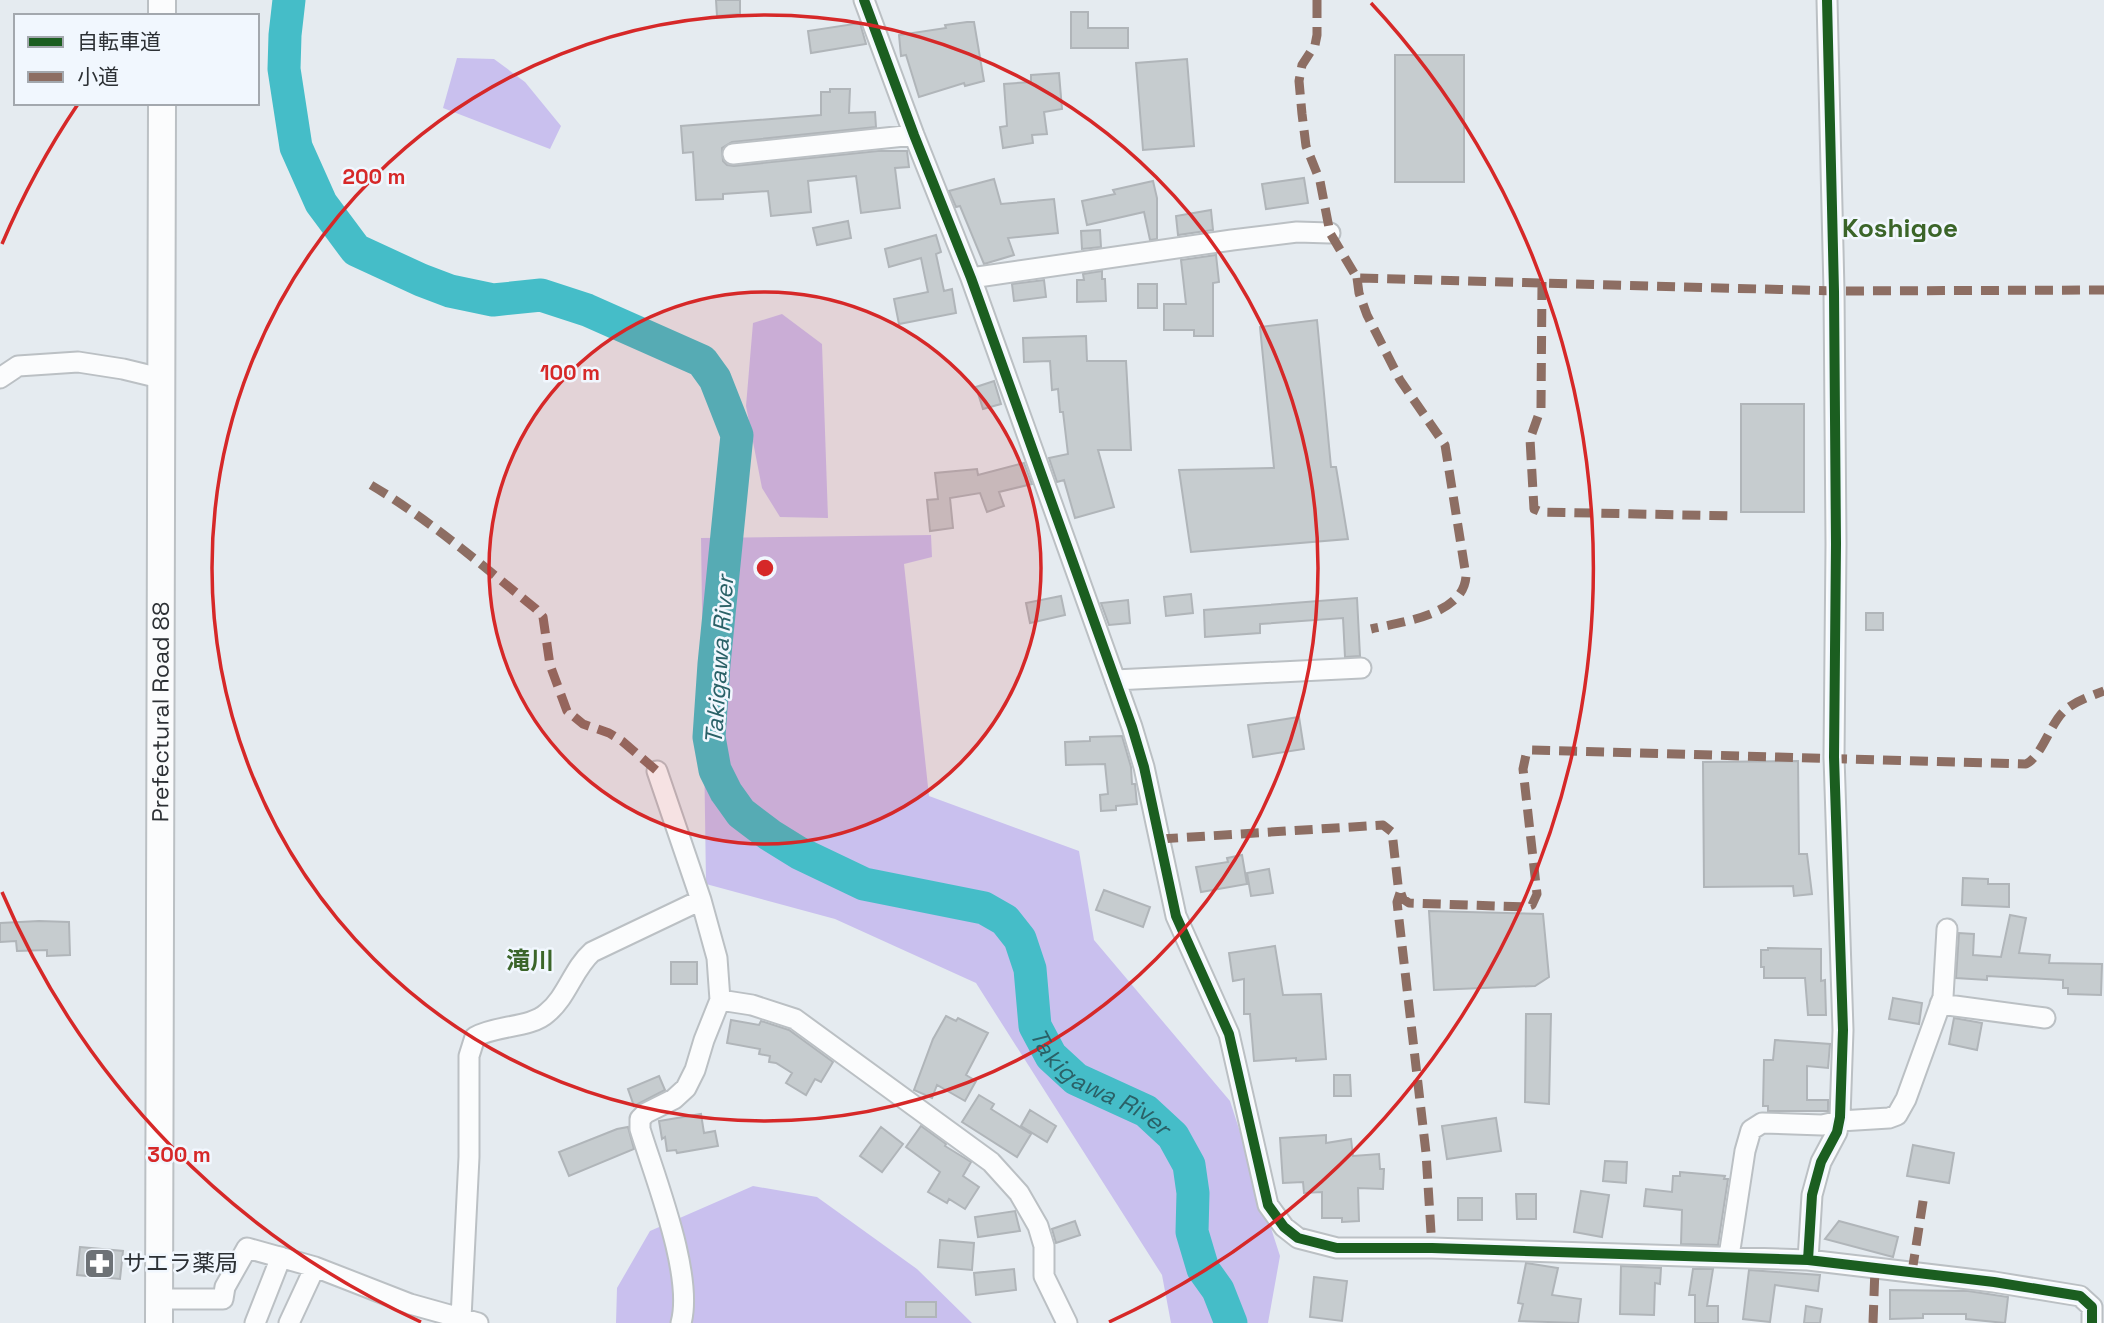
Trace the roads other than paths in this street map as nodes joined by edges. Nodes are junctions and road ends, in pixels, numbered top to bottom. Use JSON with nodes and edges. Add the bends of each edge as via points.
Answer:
{"nodes":[{"id":1,"x":864,"y":0,"type":"edge"},
{"id":2,"x":1827,"y":0,"type":"edge"},
{"id":3,"x":162,"y":105,"type":"edge"},
{"id":4,"x":914,"y":135,"type":"junction"},
{"id":5,"x":733,"y":155,"type":"dead end"},
{"id":6,"x":1330,"y":233,"type":"dead end"},
{"id":7,"x":971,"y":278,"type":"junction"},
{"id":8,"x":0,"y":378,"type":"edge"},
{"id":9,"x":160,"y":378,"type":"junction"},
{"id":10,"x":1361,"y":668,"type":"dead end"},
{"id":11,"x":1115,"y":680,"type":"junction"},
{"id":12,"x":657,"y":771,"type":"dead end"},
{"id":13,"x":701,"y":900,"type":"junction"},
{"id":14,"x":1947,"y":929,"type":"dead end"},
{"id":15,"x":720,"y":1000,"type":"junction"},
{"id":16,"x":1940,"y":1004,"type":"junction"},
{"id":17,"x":2045,"y":1018,"type":"dead end"},
{"id":18,"x":1840,"y":1121,"type":"junction"},
{"id":19,"x":1729,"y":1256,"type":"junction"},
{"id":20,"x":281,"y":1257,"type":"junction"},
{"id":21,"x":1808,"y":1260,"type":"junction"},
{"id":22,"x":315,"y":1267,"type":"junction"},
{"id":23,"x":158,"y":1311,"type":"edge"},
{"id":24,"x":2096,"y":1313,"type":"edge"},
{"id":25,"x":417,"y":1316,"type":"edge"},
{"id":26,"x":296,"y":1321,"type":"edge"},
{"id":27,"x":471,"y":1321,"type":"edge"},
{"id":28,"x":255,"y":1323,"type":"edge"},
{"id":29,"x":681,"y":1323,"type":"edge"},
{"id":30,"x":1066,"y":1323,"type":"edge"}],
"edges":[{"from":1,"to":4,"type":"street"},
{"from":2,"to":18,"type":"street","via":[[1834,304],[1834,757],[1843,1030]]},
{"from":3,"to":9,"type":"main road","name":"Prefectural Road 88"},
{"from":4,"to":5,"type":"street"},
{"from":4,"to":7,"type":"street"},
{"from":6,"to":7,"type":"street","via":[[1231,240]]},
{"from":7,"to":11,"type":"street"},
{"from":8,"to":9,"type":"street","via":[[18,366],[78,362]]},
{"from":9,"to":23,"type":"main road","name":"Prefectural Road 88"},
{"from":10,"to":11,"type":"street"},
{"from":11,"to":19,"type":"street","via":[[1144,767],[1176,916],[1229,1034],[1268,1205],[1284,1227],[1298,1238],[1336,1248]]},
{"from":12,"to":13,"type":"street"},
{"from":13,"to":15,"type":"street","via":[[717,958]]},
{"from":13,"to":27,"type":"street","via":[[592,952],[547,1014],[475,1037],[469,1056]]},
{"from":14,"to":16,"type":"street"},
{"from":15,"to":29,"type":"street","via":[[686,1088],[640,1119],[680,1259],[685,1289]]},
{"from":15,"to":30,"type":"street","via":[[795,1019],[991,1162],[1038,1226],[1044,1246],[1044,1276]]},
{"from":16,"to":17,"type":"street"},
{"from":16,"to":18,"type":"street","via":[[1897,1115]]},
{"from":18,"to":19,"type":"street","via":[[1822,1125],[1762,1123],[1751,1130]]},
{"from":18,"to":21,"type":"street","via":[[1812,1195]]},
{"from":19,"to":21,"type":"street"},
{"from":20,"to":22,"type":"street"},
{"from":20,"to":23,"type":"street","via":[[247,1248],[223,1299]]},
{"from":20,"to":28,"type":"street"},
{"from":21,"to":24,"type":"street","via":[[2080,1296]]},
{"from":22,"to":25,"type":"street"},
{"from":22,"to":26,"type":"street"},
{"from":25,"to":27,"type":"street"}]}
